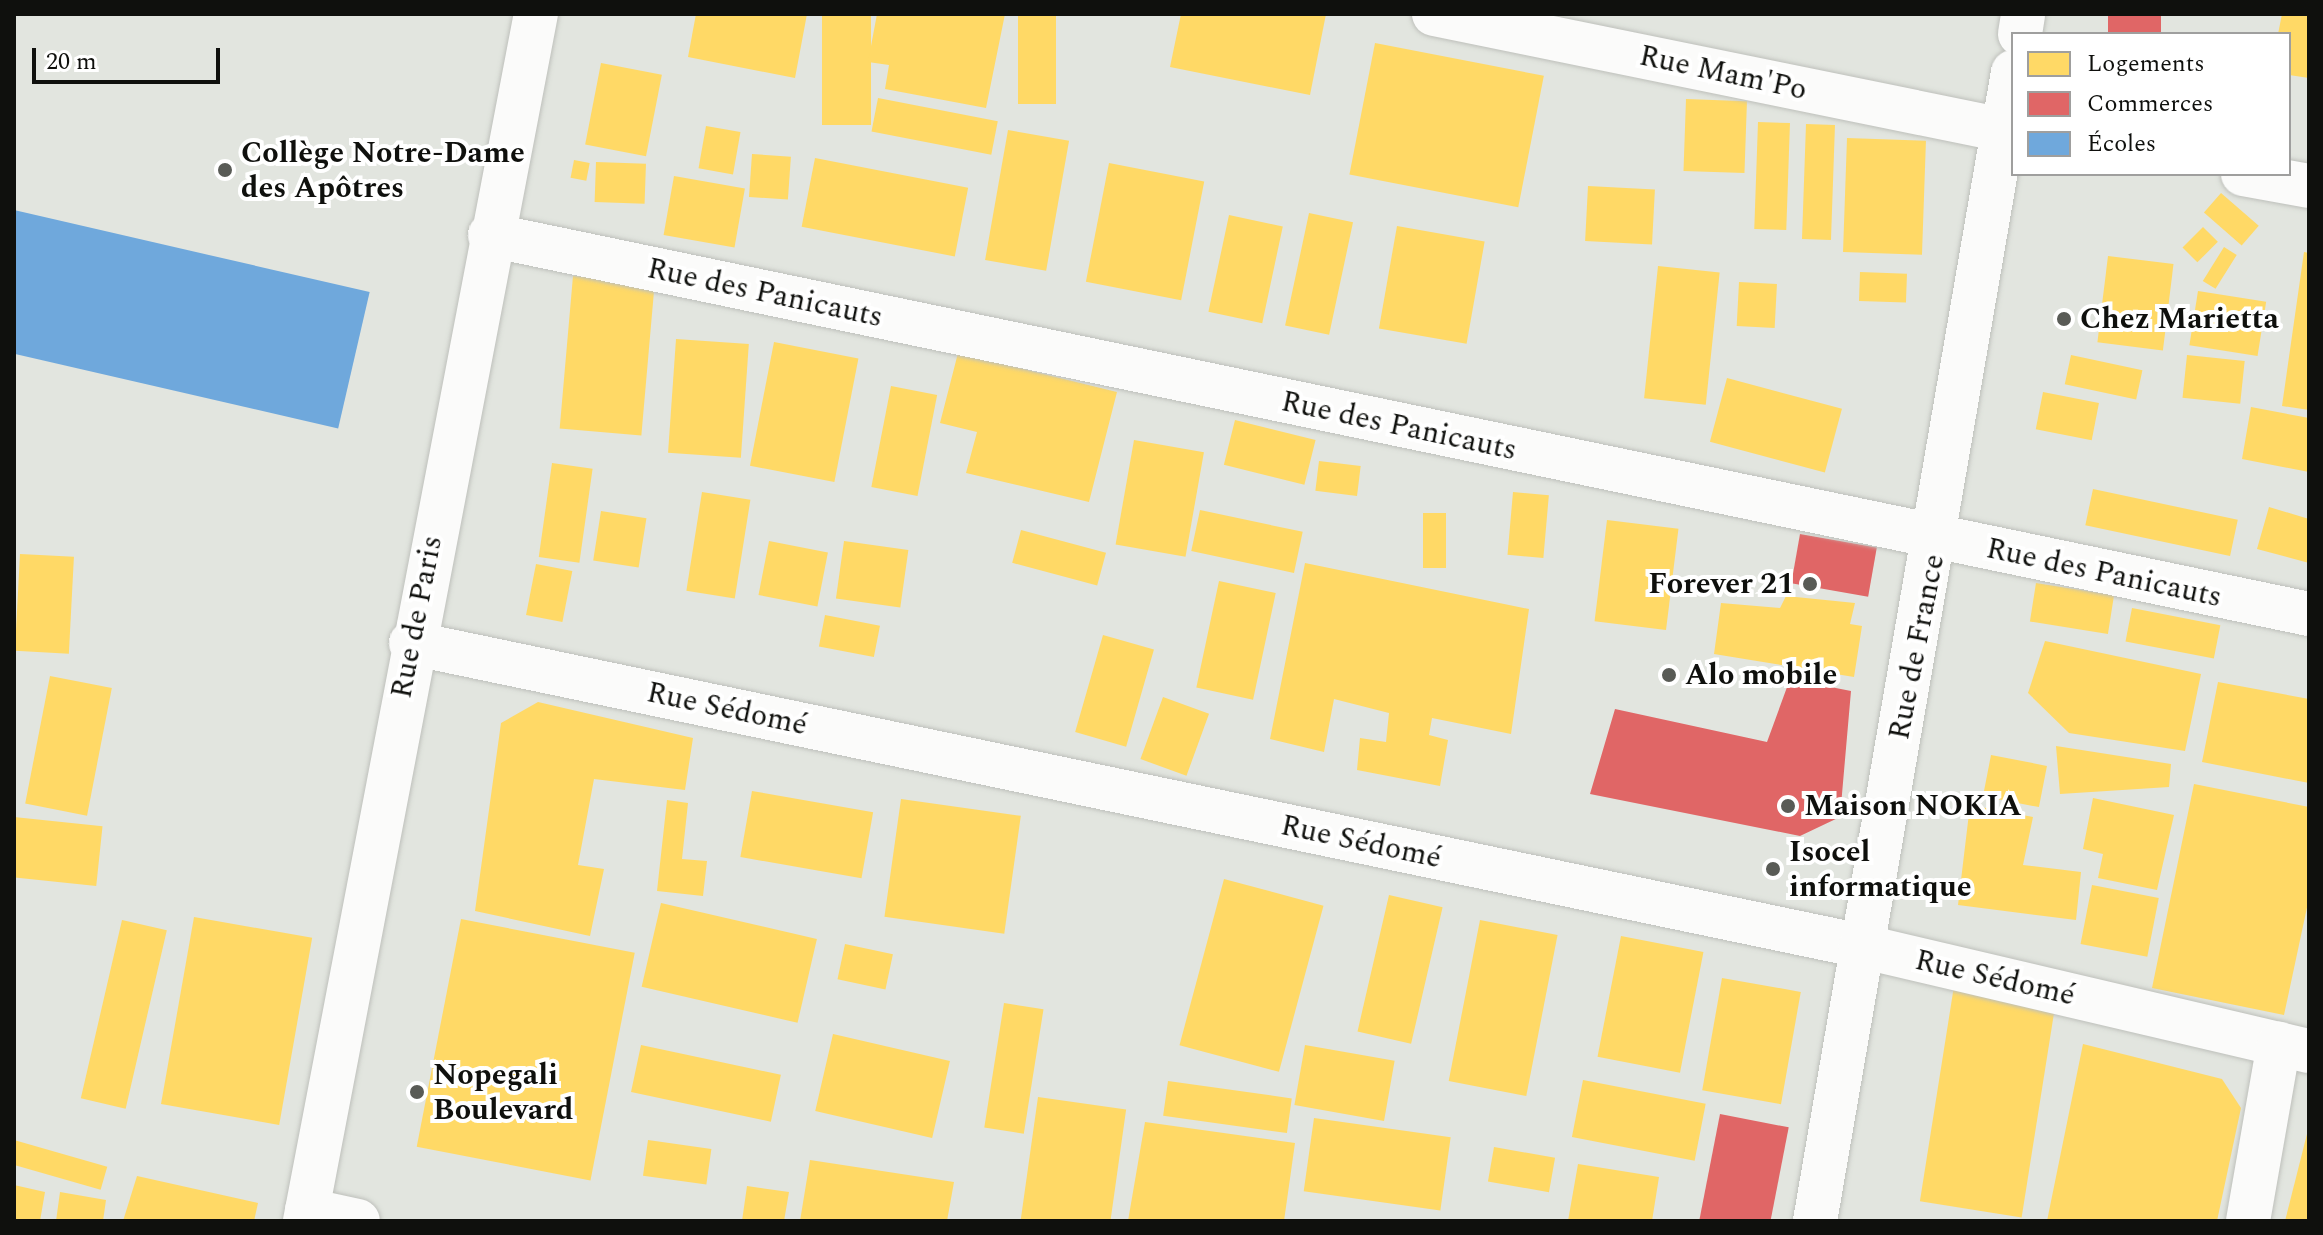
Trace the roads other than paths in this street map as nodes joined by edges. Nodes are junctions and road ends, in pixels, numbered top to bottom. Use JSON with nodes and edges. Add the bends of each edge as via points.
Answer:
{"nodes":[{"id":1,"x":536,"y":14,"type":"edge"},
{"id":2,"x":1434,"y":14,"type":"edge"},
{"id":3,"x":2011,"y":96,"type":"edge"},
{"id":4,"x":2008,"y":131,"type":"edge"},
{"id":5,"x":2254,"y":176,"type":"edge"},
{"id":6,"x":2309,"y":186,"type":"edge"},
{"id":7,"x":490,"y":235,"type":"junction"},
{"id":8,"x":1937,"y":539,"type":"junction"},
{"id":9,"x":2309,"y":614,"type":"edge"},
{"id":10,"x":411,"y":643,"type":"junction"},
{"id":11,"x":1861,"y":946,"type":"junction"},
{"id":12,"x":2294,"y":1048,"type":"edge"},
{"id":13,"x":306,"y":1216,"type":"edge"},
{"id":14,"x":358,"y":1221,"type":"edge"},
{"id":15,"x":1815,"y":1221,"type":"edge"},
{"id":16,"x":2248,"y":1221,"type":"edge"}],
"edges":[{"from":1,"to":7,"type":"main road","name":"Rue de Paris"},
{"from":2,"to":4,"type":"main road","name":"Rue Mam'Po"},
{"from":3,"to":4,"type":"main road","name":"Rue de France"},
{"from":4,"to":8,"type":"main road","name":"Rue de France"},
{"from":5,"to":6,"type":"main road"},
{"from":7,"to":8,"type":"main road","name":"Rue des Panicauts"},
{"from":7,"to":10,"type":"main road","name":"Rue de Paris"},
{"from":8,"to":9,"type":"main road","name":"Rue des Panicauts"},
{"from":8,"to":11,"type":"main road","name":"Rue de France"},
{"from":10,"to":11,"type":"main road","name":"Rue Sédomé"},
{"from":10,"to":13,"type":"main road","name":"Rue de Paris"},
{"from":11,"to":12,"type":"main road","name":"Rue Sédomé"},
{"from":11,"to":15,"type":"main road","name":"Rue de France"},
{"from":12,"to":16,"type":"main road"},
{"from":13,"to":14,"type":"main road"}]}
